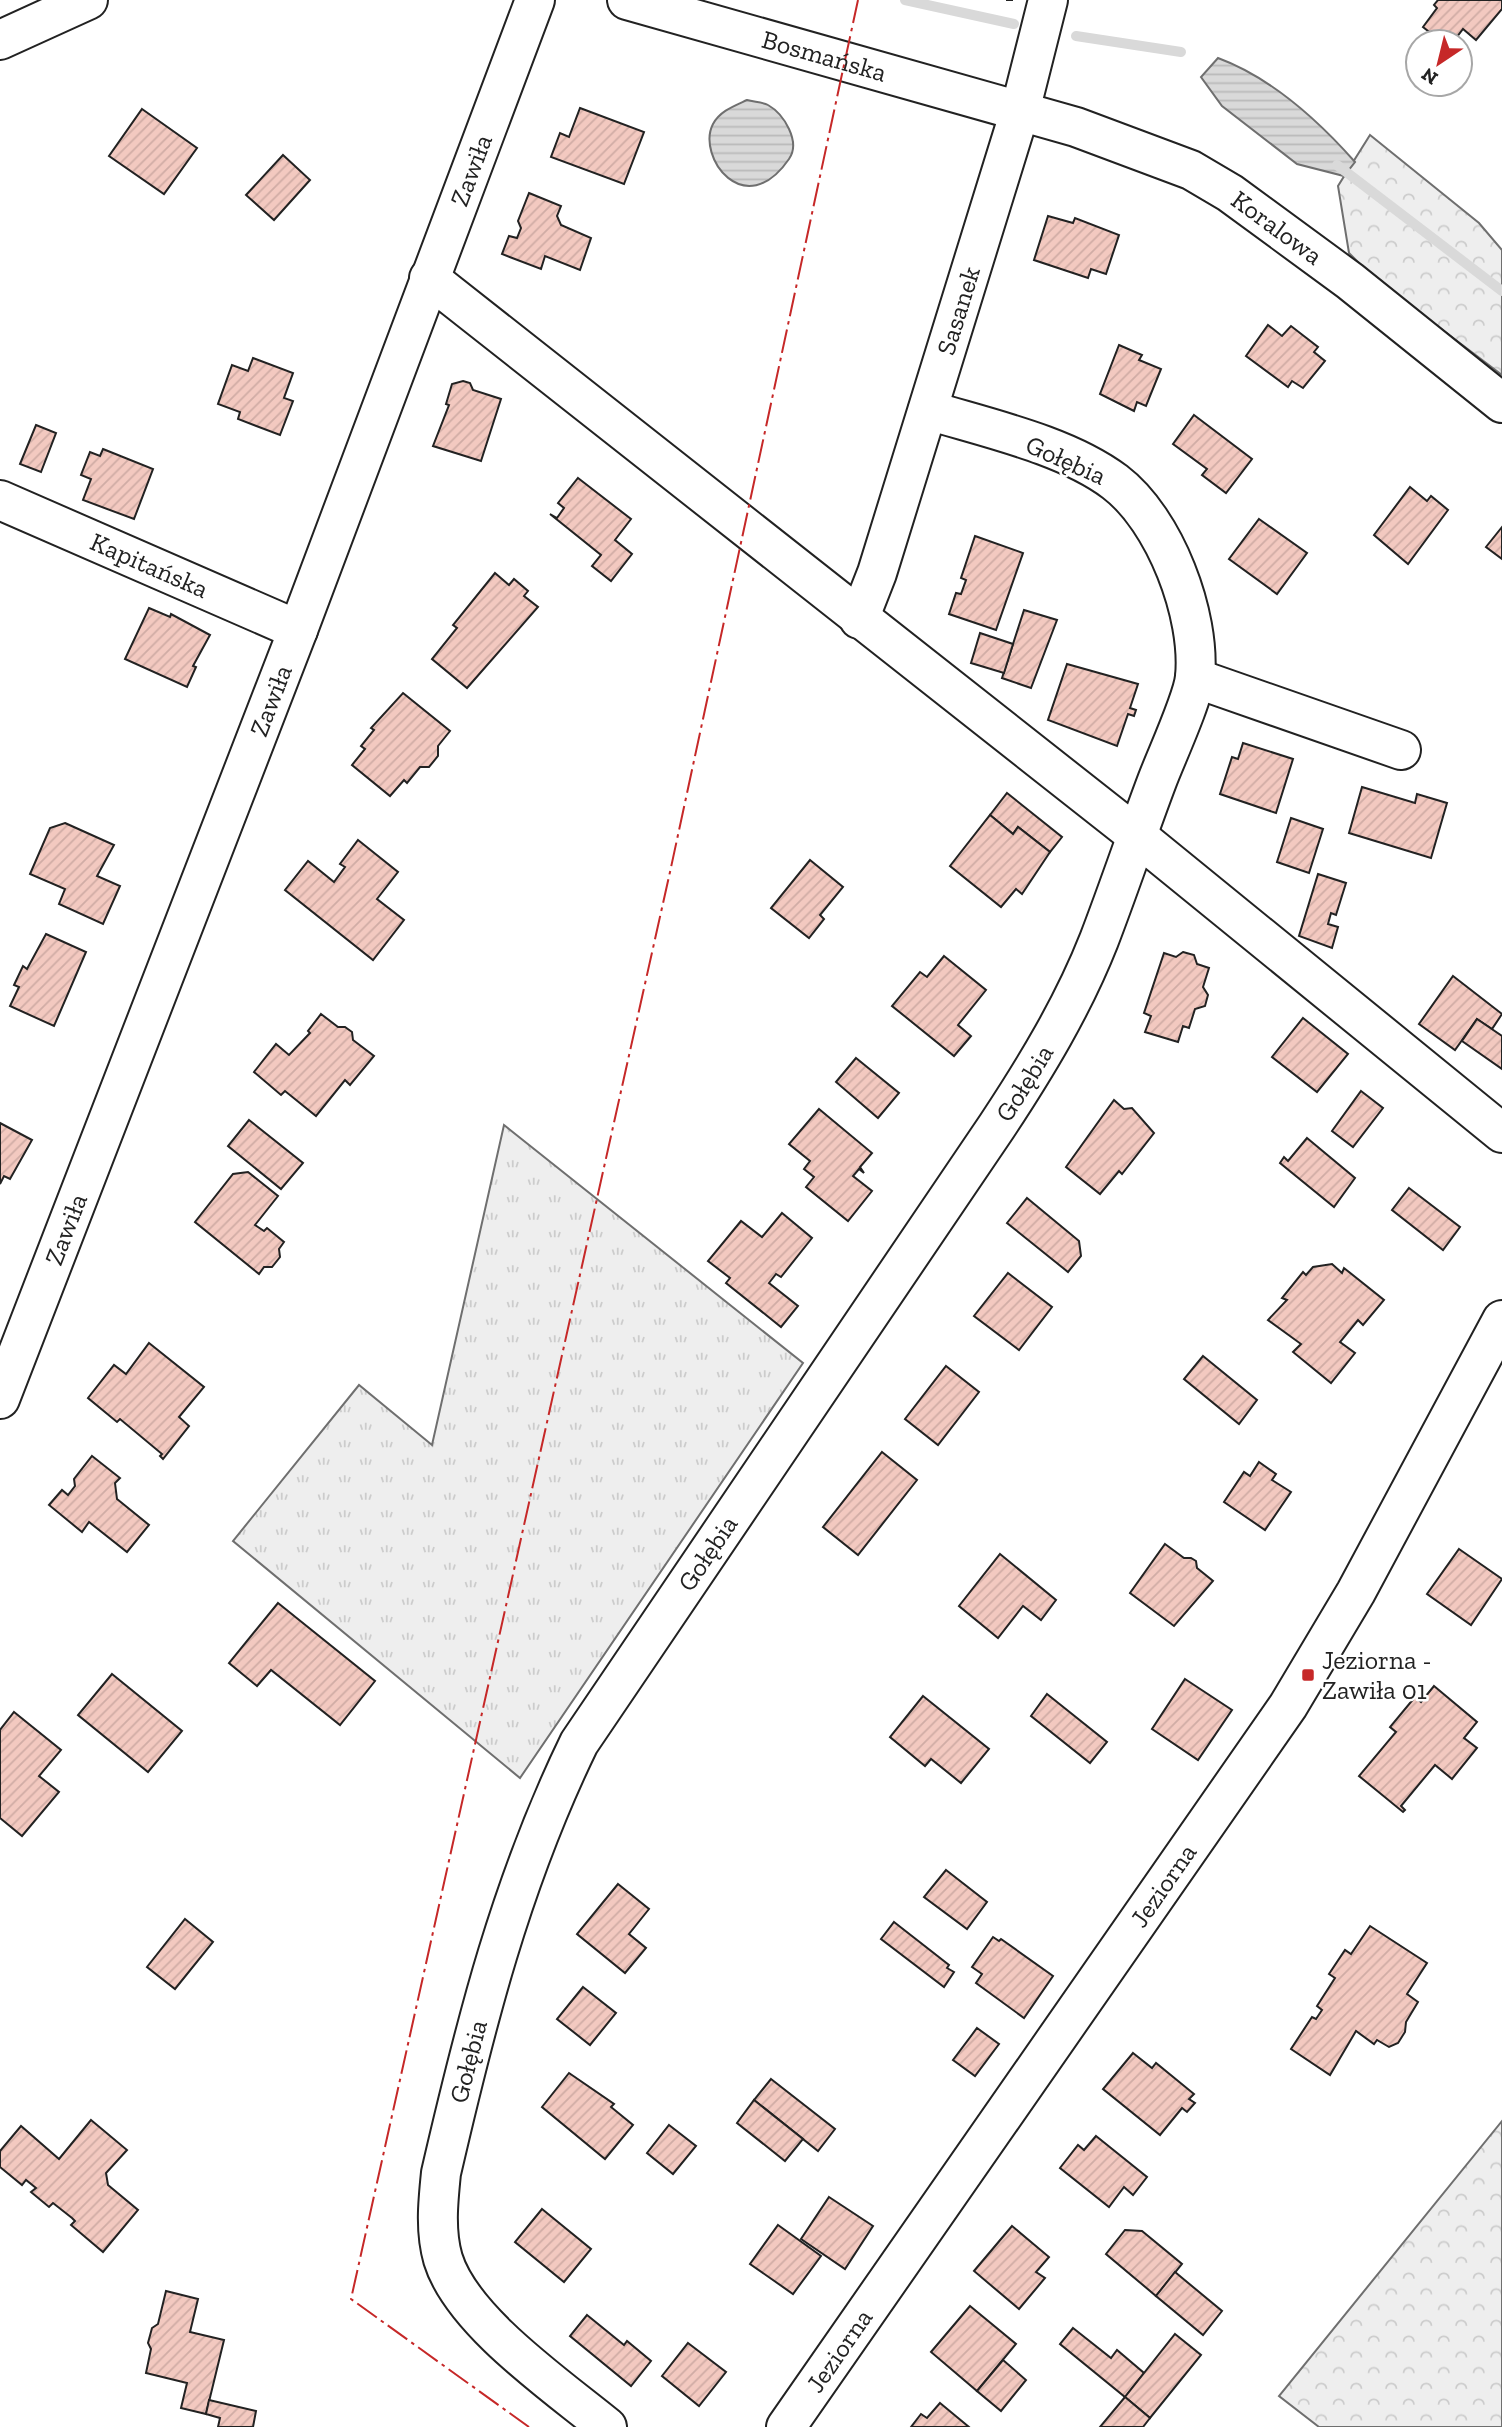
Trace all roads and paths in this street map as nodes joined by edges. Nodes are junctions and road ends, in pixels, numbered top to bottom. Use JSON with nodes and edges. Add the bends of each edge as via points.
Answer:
{"nodes":[{"id":1,"x":88,"y":0,"type":"edge"},
{"id":2,"x":535,"y":0,"type":"edge"},
{"id":3,"x":627,"y":0,"type":"edge"},
{"id":4,"x":1048,"y":0,"type":"edge"},
{"id":5,"x":0,"y":40,"type":"edge"},
{"id":6,"x":1020,"y":111,"type":"junction"},
{"id":7,"x":429,"y":278,"type":"junction"},
{"id":8,"x":1502,"y":403,"type":"edge"},
{"id":9,"x":928,"y":410,"type":"junction"},
{"id":10,"x":0,"y":500,"type":"edge"},
{"id":11,"x":859,"y":619,"type":"junction"},
{"id":12,"x":298,"y":630,"type":"junction"},
{"id":13,"x":1195,"y":678,"type":"junction"},
{"id":14,"x":1401,"y":750,"type":"dead end"},
{"id":15,"x":1136,"y":835,"type":"junction"},
{"id":16,"x":1502,"y":1132,"type":"edge"},
{"id":17,"x":1502,"y":1320,"type":"edge"},
{"id":18,"x":0,"y":1399,"type":"edge"},
{"id":19,"x":607,"y":2427,"type":"edge"},
{"id":20,"x":786,"y":2427,"type":"edge"}],
"edges":[{"from":1,"to":5,"type":"street"},
{"from":2,"to":7,"type":"street","name":"Zawiła"},
{"from":3,"to":6,"type":"street","name":"Bosmańska"},
{"from":4,"to":6,"type":"street","name":"Sasanek"},
{"from":6,"to":8,"type":"street","name":"Koralowa","via":[[1162,158],[1222,188],[1350,281]]},
{"from":6,"to":9,"type":"street","name":"Sasanek"},
{"from":7,"to":11,"type":"street"},
{"from":7,"to":12,"type":"street","name":"Zawiła"},
{"from":9,"to":11,"type":"street","name":"Sasanek"},
{"from":9,"to":13,"type":"street","name":"Gołębia","via":[[1088,464],[1139,504],[1169,553],[1180,587],[1191,624]]},
{"from":10,"to":12,"type":"street","name":"Kapitańska"},
{"from":11,"to":15,"type":"street"},
{"from":12,"to":18,"type":"street","name":"Zawiła"},
{"from":13,"to":14,"type":"street"},
{"from":13,"to":15,"type":"street","name":"Gołębia"},
{"from":15,"to":16,"type":"street"},
{"from":15,"to":19,"type":"street","name":"Gołębia","via":[[1098,942],[1059,1025],[1025,1083],[579,1742],[555,1792],[490,1971],[441,2174],[437,2207],[444,2260],[458,2290],[485,2324]]},
{"from":17,"to":20,"type":"street","name":"Jeziorna","via":[[1369,1569],[1288,1706]]}]}
